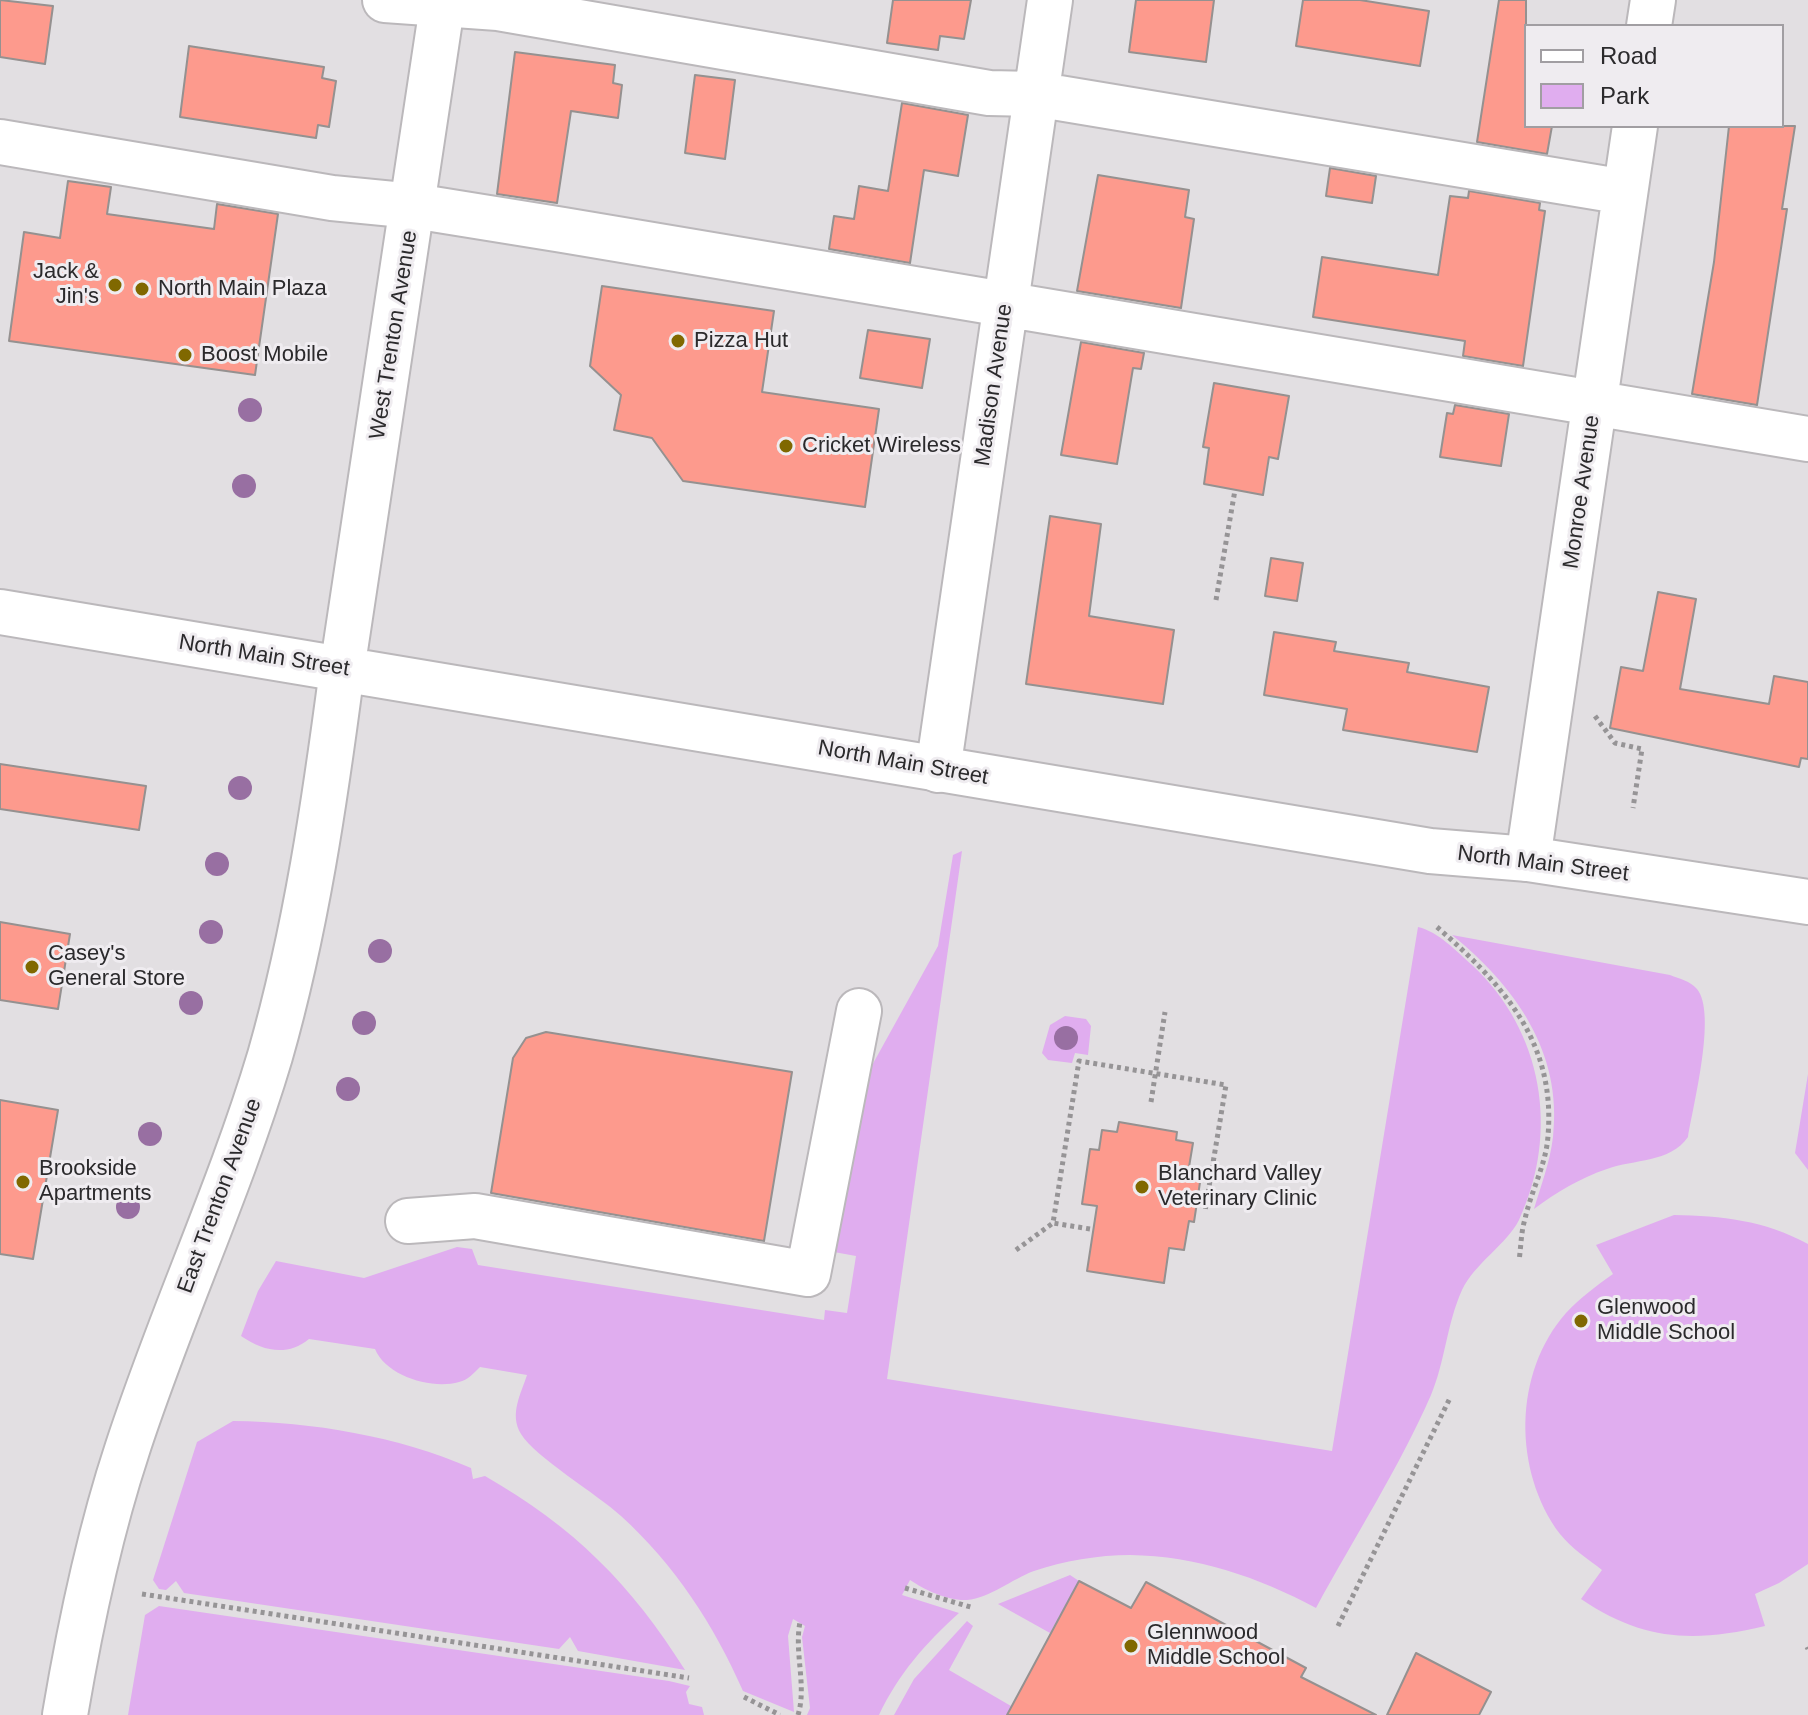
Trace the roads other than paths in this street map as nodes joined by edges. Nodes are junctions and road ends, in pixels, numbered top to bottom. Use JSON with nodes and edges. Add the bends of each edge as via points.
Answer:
{"nodes":[{"id":1,"x":385,"y":0,"type":"edge"},
{"id":2,"x":1050,"y":0,"type":"edge"},
{"id":3,"x":1653,"y":0,"type":"edge"},
{"id":4,"x":443,"y":2,"type":"edge"},
{"id":5,"x":1649,"y":24,"type":"edge"},
{"id":6,"x":1035,"y":94,"type":"junction"},
{"id":7,"x":1635,"y":128,"type":"edge"},
{"id":8,"x":0,"y":142,"type":"edge"},
{"id":9,"x":1625,"y":192,"type":"junction"},
{"id":10,"x":414,"y":206,"type":"junction"},
{"id":11,"x":1005,"y":303,"type":"junction"},
{"id":12,"x":1595,"y":404,"type":"junction"},
{"id":13,"x":1808,"y":439,"type":"edge"},
{"id":14,"x":0,"y":612,"type":"edge"},
{"id":15,"x":342,"y":670,"type":"junction"},
{"id":16,"x":938,"y":770,"type":"junction"},
{"id":17,"x":1528,"y":859,"type":"junction"},
{"id":18,"x":1808,"y":902,"type":"edge"},
{"id":19,"x":859,"y":1011,"type":"dead end"},
{"id":20,"x":408,"y":1221,"type":"dead end"},
{"id":21,"x":65,"y":1715,"type":"edge"}],
"edges":[{"from":1,"to":4,"type":"street"},
{"from":2,"to":6,"type":"street","name":"Madison Avenue"},
{"from":3,"to":5,"type":"street"},
{"from":4,"to":6,"type":"street","via":[[989,93]]},
{"from":4,"to":10,"type":"street","name":"West Trenton Avenue"},
{"from":6,"to":9,"type":"street"},
{"from":6,"to":11,"type":"street","name":"Madison Avenue"},
{"from":7,"to":9,"type":"street","name":"Monroe Avenue"},
{"from":8,"to":10,"type":"street","via":[[332,198]]},
{"from":9,"to":12,"type":"street","name":"Monroe Avenue"},
{"from":10,"to":11,"type":"street"},
{"from":10,"to":15,"type":"street","name":"West Trenton Avenue"},
{"from":11,"to":12,"type":"street"},
{"from":11,"to":16,"type":"street","name":"Madison Avenue"},
{"from":12,"to":13,"type":"street"},
{"from":12,"to":17,"type":"street","name":"Monroe Avenue"},
{"from":14,"to":15,"type":"street","name":"North Main Street"},
{"from":15,"to":16,"type":"street","name":"North Main Street"},
{"from":15,"to":21,"type":"street","name":"East Trenton Avenue","via":[[324,810],[270,1056],[126,1450]]},
{"from":16,"to":17,"type":"street","name":"North Main Street","via":[[1430,851]]},
{"from":17,"to":18,"type":"street","name":"North Main Street"},
{"from":19,"to":20,"type":"street","via":[[808,1274],[475,1216]]}]}
